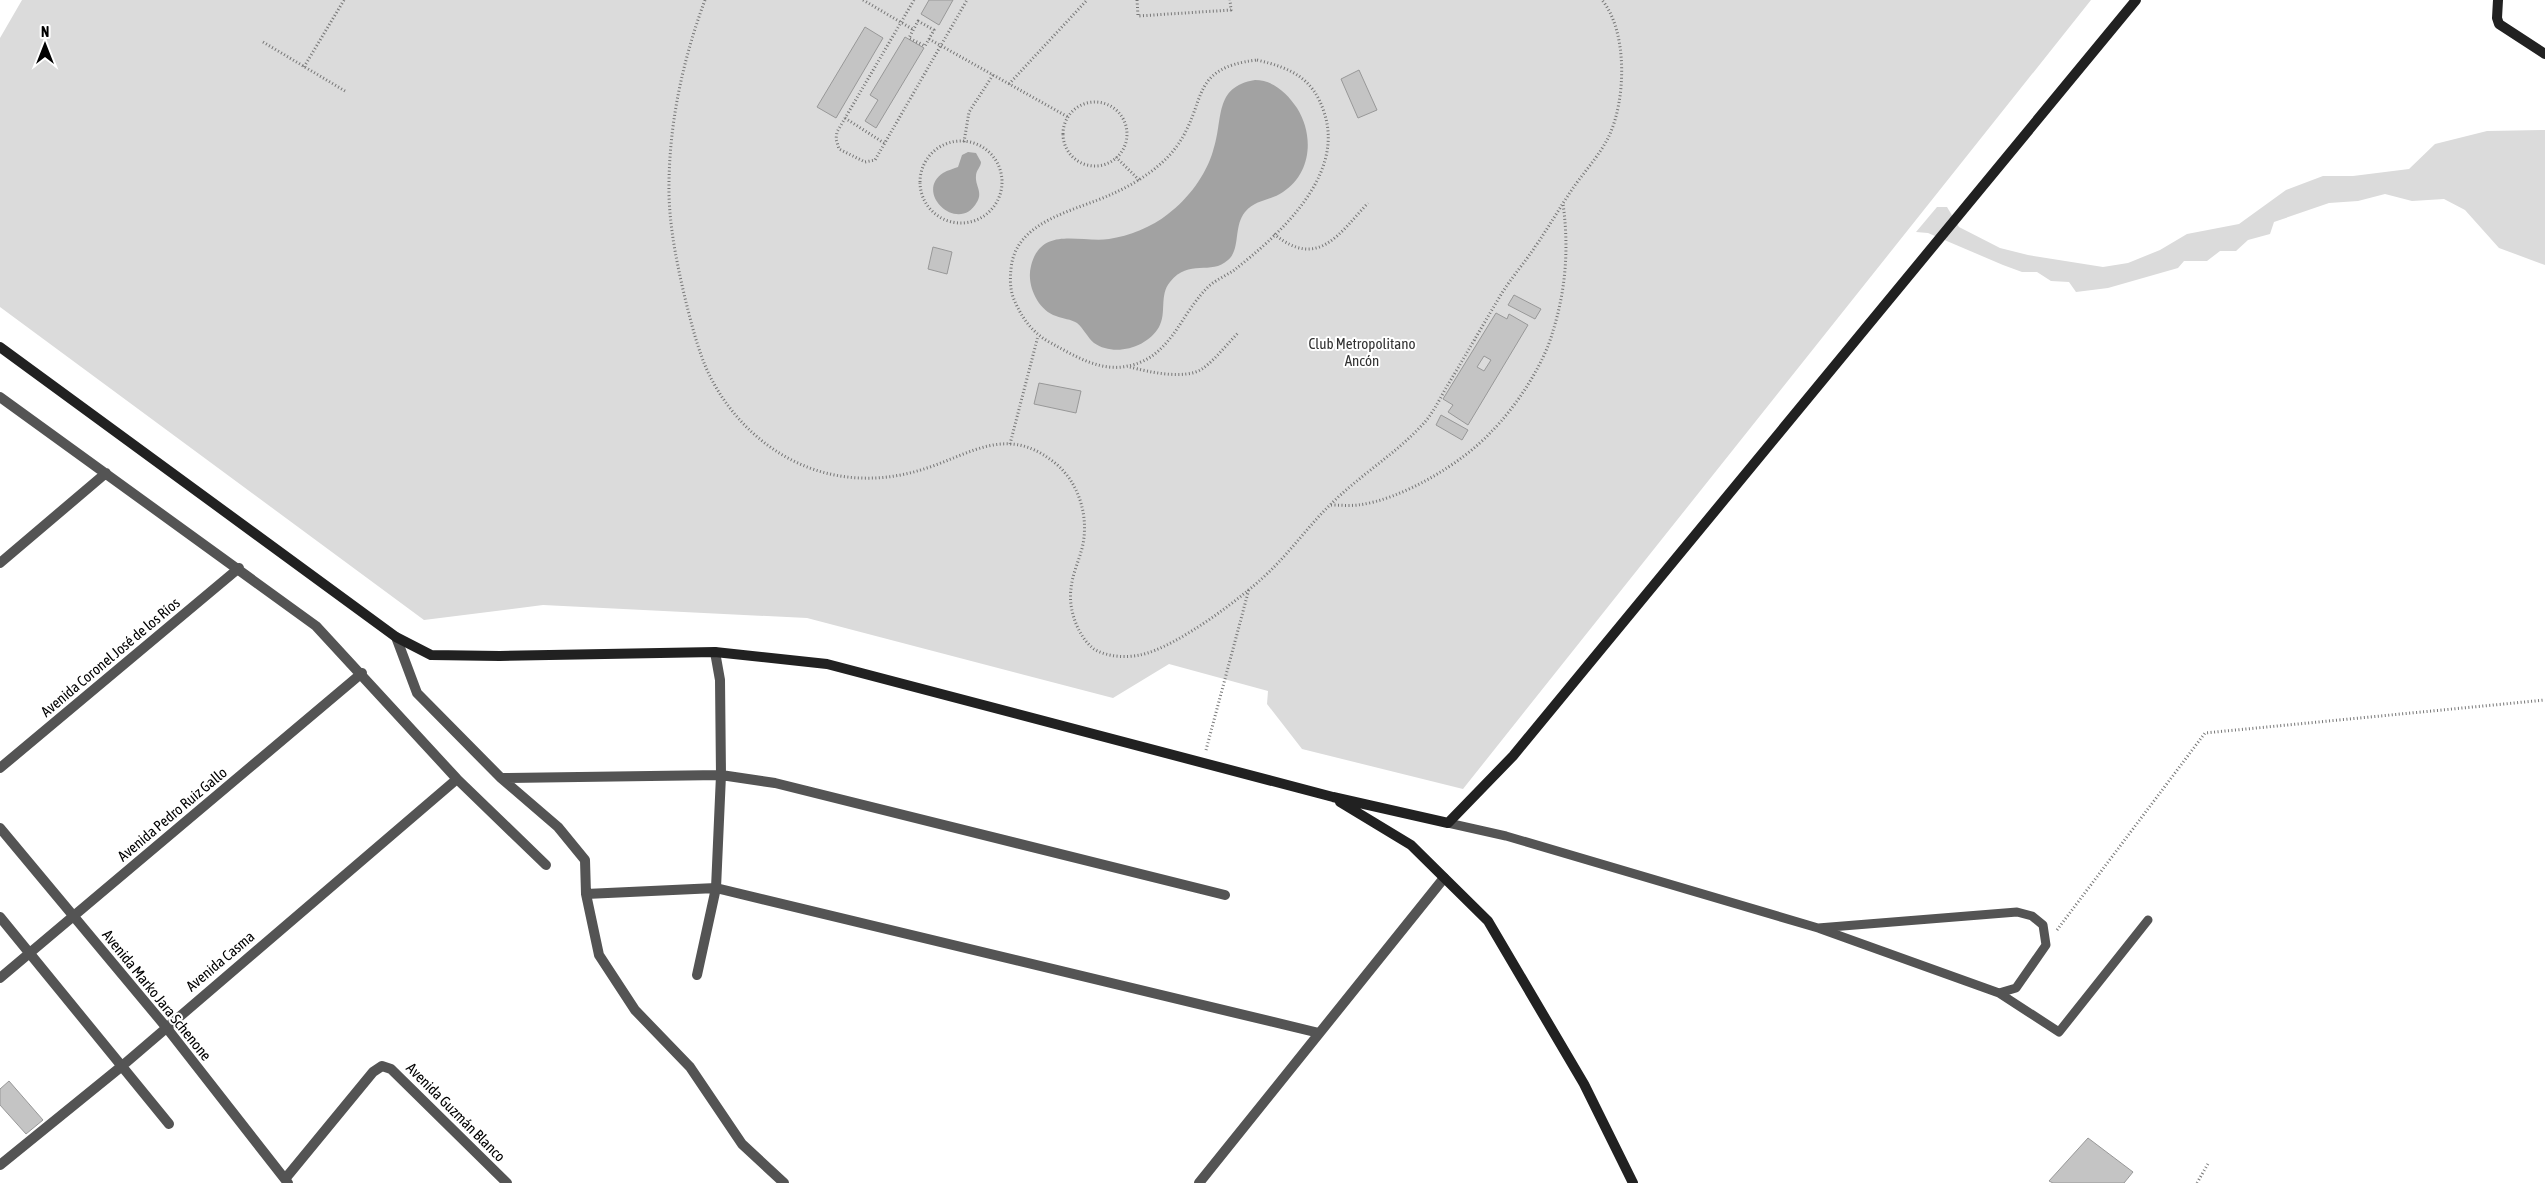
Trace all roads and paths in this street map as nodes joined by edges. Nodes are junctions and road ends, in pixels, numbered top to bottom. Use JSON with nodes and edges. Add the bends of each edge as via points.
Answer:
{"nodes":[{"id":1,"x":344,"y":0,"type":"edge"},
{"id":2,"x":705,"y":0,"type":"edge"},
{"id":3,"x":863,"y":0,"type":"edge"},
{"id":4,"x":914,"y":0,"type":"edge"},
{"id":5,"x":967,"y":0,"type":"edge"},
{"id":6,"x":1087,"y":0,"type":"edge"},
{"id":7,"x":1137,"y":0,"type":"edge"},
{"id":8,"x":1230,"y":0,"type":"edge"},
{"id":9,"x":1602,"y":0,"type":"edge"},
{"id":10,"x":2136,"y":0,"type":"edge"},
{"id":11,"x":2498,"y":0,"type":"edge"},
{"id":12,"x":901,"y":22,"type":"junction"},
{"id":13,"x":914,"y":30,"type":"junction"},
{"id":14,"x":929,"y":38,"type":"junction"},
{"id":15,"x":263,"y":42,"type":"dead end"},
{"id":16,"x":941,"y":45,"type":"junction"},
{"id":17,"x":2545,"y":54,"type":"edge"},
{"id":18,"x":304,"y":67,"type":"junction"},
{"id":19,"x":993,"y":75,"type":"junction"},
{"id":20,"x":1009,"y":84,"type":"junction"},
{"id":21,"x":345,"y":91,"type":"dead end"},
{"id":22,"x":1068,"y":117,"type":"junction"},
{"id":23,"x":844,"y":118,"type":"junction"},
{"id":24,"x":964,"y":142,"type":"junction"},
{"id":25,"x":884,"y":143,"type":"junction"},
{"id":26,"x":1116,"y":157,"type":"junction"},
{"id":27,"x":1139,"y":180,"type":"junction"},
{"id":28,"x":1368,"y":203,"type":"dead end"},
{"id":29,"x":1563,"y":203,"type":"junction"},
{"id":30,"x":1274,"y":234,"type":"junction"},
{"id":31,"x":1238,"y":333,"type":"dead end"},
{"id":32,"x":1038,"y":336,"type":"junction"},
{"id":33,"x":0,"y":347,"type":"edge"},
{"id":34,"x":1127,"y":367,"type":"junction"},
{"id":35,"x":0,"y":397,"type":"edge"},
{"id":36,"x":1010,"y":444,"type":"junction"},
{"id":37,"x":106,"y":473,"type":"junction"},
{"id":38,"x":1330,"y":505,"type":"junction"},
{"id":39,"x":0,"y":563,"type":"edge"},
{"id":40,"x":239,"y":568,"type":"junction"},
{"id":41,"x":1249,"y":588,"type":"junction"},
{"id":42,"x":396,"y":637,"type":"junction"},
{"id":43,"x":715,"y":652,"type":"junction"},
{"id":44,"x":362,"y":674,"type":"junction"},
{"id":45,"x":2545,"y":700,"type":"edge"},
{"id":46,"x":1203,"y":763,"type":"junction"},
{"id":47,"x":0,"y":768,"type":"edge"},
{"id":48,"x":721,"y":775,"type":"junction"},
{"id":49,"x":501,"y":778,"type":"junction"},
{"id":50,"x":457,"y":779,"type":"junction"},
{"id":51,"x":1333,"y":797,"type":"junction"},
{"id":52,"x":1448,"y":823,"type":"junction"},
{"id":53,"x":0,"y":828,"type":"edge"},
{"id":54,"x":546,"y":866,"type":"dead end"},
{"id":55,"x":1444,"y":878,"type":"junction"},
{"id":56,"x":716,"y":888,"type":"junction"},
{"id":57,"x":586,"y":894,"type":"junction"},
{"id":58,"x":1225,"y":895,"type":"dead end"},
{"id":59,"x":74,"y":916,"type":"junction"},
{"id":60,"x":0,"y":917,"type":"edge"},
{"id":61,"x":2148,"y":920,"type":"dead end"},
{"id":62,"x":1818,"y":928,"type":"junction"},
{"id":63,"x":2046,"y":945,"type":"junction"},
{"id":64,"x":30,"y":953,"type":"junction"},
{"id":65,"x":697,"y":975,"type":"dead end"},
{"id":66,"x":0,"y":978,"type":"edge"},
{"id":67,"x":1999,"y":993,"type":"junction"},
{"id":68,"x":166,"y":1027,"type":"junction"},
{"id":69,"x":1319,"y":1033,"type":"junction"},
{"id":70,"x":122,"y":1066,"type":"junction"},
{"id":71,"x":169,"y":1124,"type":"dead end"},
{"id":72,"x":2209,"y":1162,"type":"dead end"},
{"id":73,"x":0,"y":1165,"type":"edge"},
{"id":74,"x":287,"y":1181,"type":"edge"},
{"id":75,"x":507,"y":1183,"type":"edge"},
{"id":76,"x":784,"y":1183,"type":"edge"},
{"id":77,"x":1199,"y":1183,"type":"edge"},
{"id":78,"x":1633,"y":1183,"type":"edge"},
{"id":79,"x":2197,"y":1183,"type":"edge"}],
"edges":[{"from":1,"to":18,"type":"path"},
{"from":2,"to":36,"type":"path","via":[[676,109],[669,193],[678,271],[706,369],[723,401],[764,443],[793,462],[824,473],[860,478],[893,477],[929,468],[970,450]]},
{"from":3,"to":12,"type":"path"},
{"from":4,"to":12,"type":"path"},
{"from":5,"to":16,"type":"path"},
{"from":6,"to":20,"type":"path"},
{"from":7,"to":8,"type":"path","via":[[1138,16],[1230,10]]},
{"from":9,"to":29,"type":"path","via":[[1610,10],[1620,40],[1622,73],[1618,105],[1609,136]]},
{"from":10,"to":52,"type":"street","via":[[1513,756]]},
{"from":11,"to":17,"type":"street","via":[[2499,24]]},
{"from":12,"to":13,"type":"path"},
{"from":12,"to":23,"type":"path"},
{"from":13,"to":14,"type":"path","via":[[909,38],[925,46]]},
{"from":13,"to":14,"type":"path","via":[[918,21],[934,30]]},
{"from":14,"to":16,"type":"path"},
{"from":15,"to":18,"type":"path"},
{"from":16,"to":19,"type":"path"},
{"from":16,"to":25,"type":"path"},
{"from":18,"to":21,"type":"path"},
{"from":19,"to":20,"type":"path"},
{"from":19,"to":24,"type":"path","via":[[969,112]]},
{"from":20,"to":22,"type":"path"},
{"from":22,"to":26,"type":"path","via":[[1064,144],[1077,160],[1097,166]]},
{"from":22,"to":26,"type":"path","via":[[1077,107],[1087,103],[1103,103],[1116,110],[1123,119],[1126,139]]},
{"from":23,"to":25,"type":"path"},
{"from":23,"to":25,"type":"path","via":[[836,132],[839,148],[859,160],[871,162]]},
{"from":24,"to":24,"type":"path","via":[[947,143],[934,150],[920,175],[924,202],[945,221],[958,224],[977,220],[993,209],[1002,185],[996,160],[986,150]]},
{"from":26,"to":27,"type":"path"},
{"from":27,"to":30,"type":"path","via":[[1163,162],[1176,147],[1190,124],[1204,86],[1216,71],[1239,62],[1258,60],[1292,70],[1320,99],[1327,120],[1328,142],[1320,178]]},
{"from":27,"to":32,"type":"path","via":[[1114,194],[1040,224],[1027,234],[1016,250],[1012,263],[1012,294],[1028,325]]},
{"from":28,"to":30,"type":"path","via":[[1322,248],[1293,247]]},
{"from":29,"to":38,"type":"path","via":[[1505,288],[1426,422]]},
{"from":29,"to":38,"type":"path","via":[[1565,281],[1553,333],[1539,364],[1508,412],[1492,432],[1415,486],[1358,505]]},
{"from":30,"to":34,"type":"path","via":[[1232,271],[1210,285],[1160,352],[1140,365]]},
{"from":31,"to":34,"type":"path","via":[[1202,369],[1190,373],[1159,373]]},
{"from":32,"to":34,"type":"path","via":[[1095,364]]},
{"from":32,"to":36,"type":"path"},
{"from":33,"to":42,"type":"street"},
{"from":35,"to":37,"type":"street"},
{"from":36,"to":41,"type":"path","via":[[1030,447],[1053,460],[1070,478],[1083,507],[1084,537],[1070,587],[1070,608],[1080,631],[1094,648],[1116,656],[1143,655],[1174,641],[1224,609]]},
{"from":37,"to":39,"type":"street"},
{"from":37,"to":40,"type":"street"},
{"from":38,"to":41,"type":"path","via":[[1272,570]]},
{"from":40,"to":44,"type":"street","via":[[316,626]]},
{"from":40,"to":47,"type":"street","name":"Avenida Coronel José de los Ríos"},
{"from":41,"to":46,"type":"path"},
{"from":42,"to":43,"type":"street","via":[[431,655]]},
{"from":42,"to":49,"type":"street","via":[[418,693]]},
{"from":43,"to":46,"type":"street","via":[[827,664]]},
{"from":43,"to":48,"type":"street","via":[[720,680]]},
{"from":44,"to":50,"type":"street"},
{"from":44,"to":59,"type":"street","name":"Avenida Pedro Ruiz Gallo"},
{"from":45,"to":63,"type":"path","via":[[2205,733]]},
{"from":46,"to":51,"type":"street"},
{"from":48,"to":49,"type":"street"},
{"from":48,"to":56,"type":"street"},
{"from":48,"to":58,"type":"street","via":[[775,783]]},
{"from":49,"to":57,"type":"street","via":[[558,827],[585,860]]},
{"from":50,"to":54,"type":"street"},
{"from":50,"to":68,"type":"street","name":"Avenida Casma"},
{"from":51,"to":52,"type":"street"},
{"from":51,"to":55,"type":"street","via":[[1411,845]]},
{"from":52,"to":62,"type":"lane","via":[[1506,836]]},
{"from":53,"to":59,"type":"street","name":"Avenida Marko Jara Schenone"},
{"from":55,"to":69,"type":"street"},
{"from":55,"to":78,"type":"street","via":[[1488,921],[1584,1084]]},
{"from":56,"to":57,"type":"street"},
{"from":56,"to":65,"type":"street"},
{"from":56,"to":69,"type":"street"},
{"from":57,"to":76,"type":"street","via":[[599,955],[635,1010],[690,1067],[742,1144]]},
{"from":59,"to":64,"type":"street","name":"Avenida Pedro Ruiz Gallo"},
{"from":59,"to":68,"type":"street","name":"Avenida Marko Jara Schenone"},
{"from":60,"to":64,"type":"street"},
{"from":61,"to":67,"type":"lane","via":[[2059,1032]]},
{"from":62,"to":63,"type":"lane","via":[[2017,912],[2032,916],[2043,925]]},
{"from":62,"to":67,"type":"lane"},
{"from":63,"to":67,"type":"lane","via":[[2016,988]]},
{"from":64,"to":66,"type":"street","name":"Avenida Pedro Ruiz Gallo"},
{"from":64,"to":70,"type":"street"},
{"from":68,"to":70,"type":"street","name":"Avenida Casma"},
{"from":68,"to":74,"type":"street","name":"Avenida Marko Jara Schenone"},
{"from":69,"to":77,"type":"street"},
{"from":70,"to":71,"type":"street"},
{"from":70,"to":73,"type":"street","name":"Avenida Casma"},
{"from":72,"to":79,"type":"path"},
{"from":74,"to":75,"type":"street","name":"Avenida Guzmán Blanco","via":[[373,1072],[382,1066],[391,1068]]}]}
